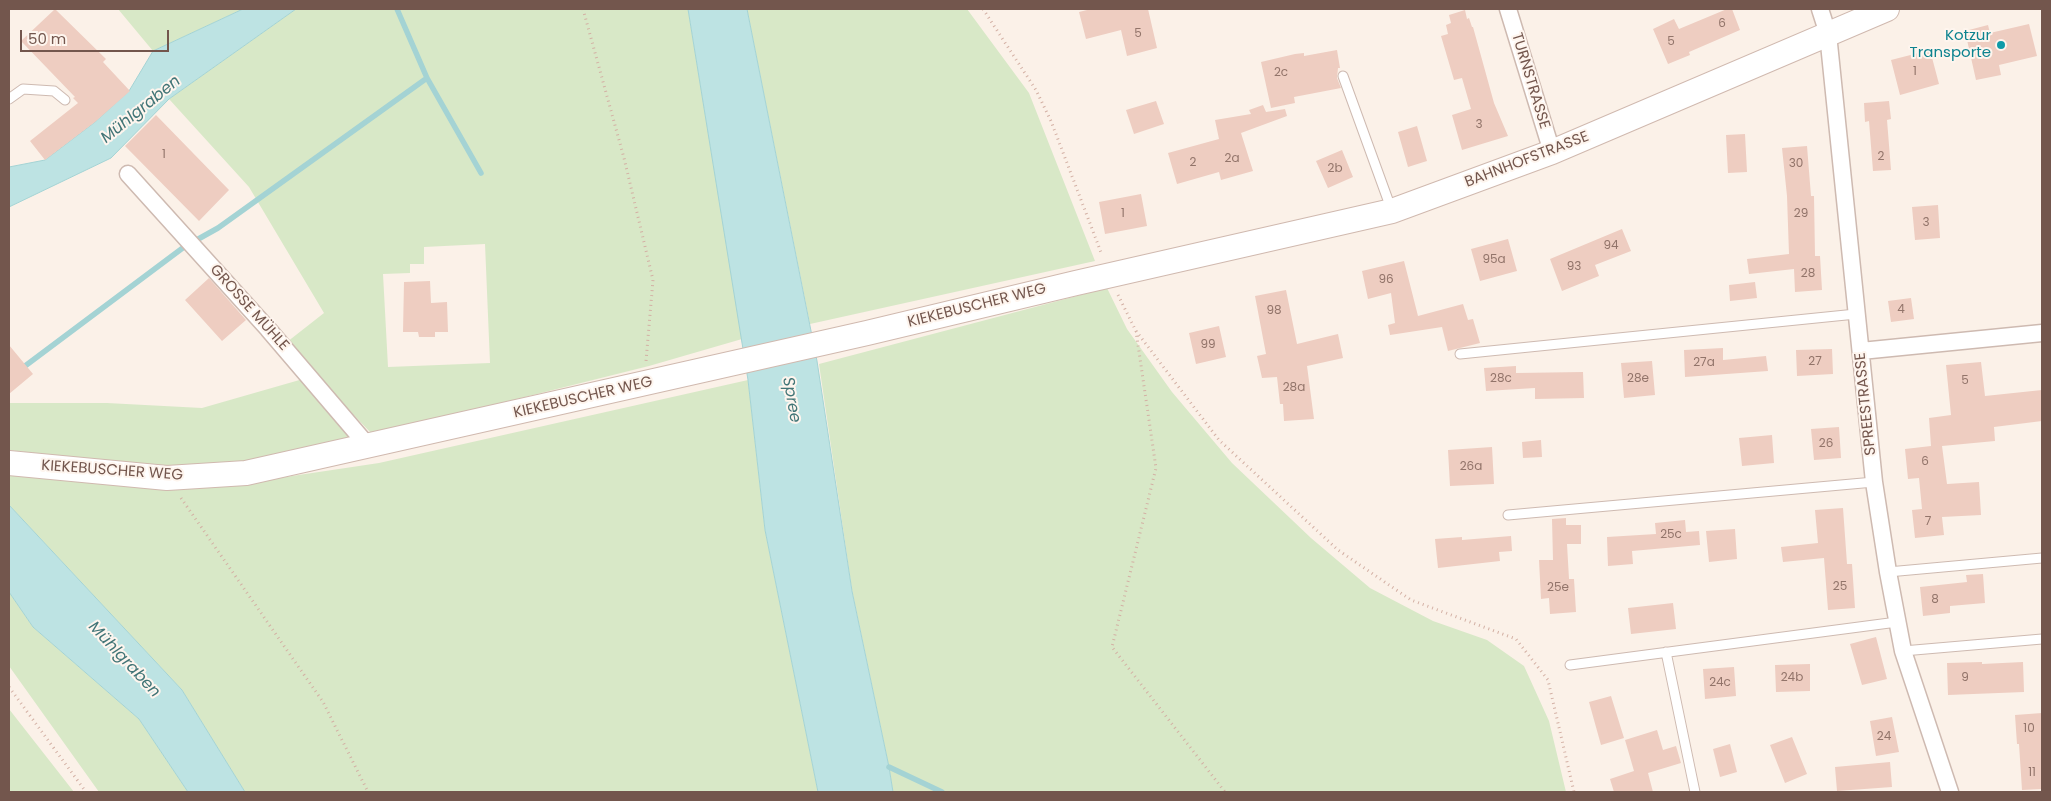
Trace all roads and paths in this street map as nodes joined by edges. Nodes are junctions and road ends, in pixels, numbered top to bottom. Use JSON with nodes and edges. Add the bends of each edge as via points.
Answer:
{"nodes":[{"id":1,"x":583,"y":9,"type":"edge"},
{"id":2,"x":983,"y":9,"type":"edge"},
{"id":3,"x":1508,"y":9,"type":"edge"},
{"id":4,"x":1820,"y":9,"type":"edge"},
{"id":5,"x":1887,"y":9,"type":"edge"},
{"id":6,"x":1828,"y":34,"type":"junction"},
{"id":7,"x":1343,"y":76,"type":"dead end"},
{"id":8,"x":9,"y":99,"type":"edge"},
{"id":9,"x":65,"y":100,"type":"dead end"},
{"id":10,"x":1552,"y":152,"type":"junction"},
{"id":11,"x":128,"y":174,"type":"dead end"},
{"id":12,"x":1392,"y":211,"type":"junction"},
{"id":13,"x":1151,"y":266,"type":"joint"},
{"id":14,"x":1109,"y":276,"type":"junction"},
{"id":15,"x":1856,"y":314,"type":"junction"},
{"id":16,"x":1136,"y":330,"type":"junction"},
{"id":17,"x":2042,"y":333,"type":"edge"},
{"id":18,"x":1861,"y":351,"type":"junction"},
{"id":19,"x":1460,"y":354,"type":"dead end"},
{"id":20,"x":644,"y":384,"type":"junction"},
{"id":21,"x":368,"y":446,"type":"junction"},
{"id":22,"x":9,"y":463,"type":"edge"},
{"id":23,"x":167,"y":478,"type":"junction"},
{"id":24,"x":1874,"y":482,"type":"junction"},
{"id":25,"x":1508,"y":514,"type":"dead end"},
{"id":26,"x":2042,"y":558,"type":"edge"},
{"id":27,"x":1888,"y":572,"type":"junction"},
{"id":28,"x":1897,"y":622,"type":"junction"},
{"id":29,"x":2042,"y":639,"type":"edge"},
{"id":30,"x":1903,"y":651,"type":"junction"},
{"id":31,"x":1666,"y":652,"type":"junction"},
{"id":32,"x":1570,"y":665,"type":"dead end"},
{"id":33,"x":9,"y":687,"type":"edge"},
{"id":34,"x":86,"y":792,"type":"edge"},
{"id":35,"x":368,"y":792,"type":"edge"},
{"id":36,"x":1225,"y":792,"type":"edge"},
{"id":37,"x":1574,"y":792,"type":"edge"},
{"id":38,"x":1695,"y":792,"type":"edge"},
{"id":39,"x":1950,"y":792,"type":"edge"}],
"edges":[{"from":1,"to":20,"type":"path","via":[[653,280]]},
{"from":2,"to":14,"type":"path","via":[[1036,90],[1051,121]]},
{"from":3,"to":10,"type":"street","name":"TURNSTRASSE"},
{"from":4,"to":6,"type":"street","name":"SPREESTRASSE"},
{"from":5,"to":6,"type":"main road","name":"BAHNHOFSTRASSE"},
{"from":6,"to":10,"type":"main road","name":"BAHNHOFSTRASSE"},
{"from":6,"to":15,"type":"street","name":"SPREESTRASSE"},
{"from":7,"to":12,"type":"lane"},
{"from":8,"to":9,"type":"lane","via":[[23,89],[54,91]]},
{"from":10,"to":12,"type":"main road","name":"BAHNHOFSTRASSE"},
{"from":11,"to":21,"type":"street","name":"GROSSE MÜHLE","via":[[268,328]]},
{"from":12,"to":13,"type":"main road","name":"BAHNHOFSTRASSE"},
{"from":13,"to":14,"type":"main road","name":"KIEKEBUSCHER WEG"},
{"from":14,"to":16,"type":"path"},
{"from":14,"to":20,"type":"main road","name":"KIEKEBUSCHER WEG"},
{"from":15,"to":18,"type":"street","name":"SPREESTRASSE"},
{"from":15,"to":19,"type":"lane"},
{"from":16,"to":36,"type":"path","via":[[1156,468],[1112,647]]},
{"from":16,"to":37,"type":"path","via":[[1218,440],[1338,550],[1411,600],[1516,639],[1548,680]]},
{"from":17,"to":18,"type":"street"},
{"from":18,"to":24,"type":"street","name":"SPREESTRASSE"},
{"from":20,"to":21,"type":"main road","name":"KIEKEBUSCHER WEG"},
{"from":21,"to":23,"type":"main road","name":"KIEKEBUSCHER WEG","via":[[246,473]]},
{"from":22,"to":23,"type":"main road","name":"KIEKEBUSCHER WEG"},
{"from":23,"to":35,"type":"path","via":[[323,702]]},
{"from":24,"to":25,"type":"lane"},
{"from":24,"to":27,"type":"street","name":"SPREESTRASSE"},
{"from":26,"to":27,"type":"lane"},
{"from":27,"to":28,"type":"street","name":"SPREESTRASSE"},
{"from":28,"to":30,"type":"street","name":"SPREESTRASSE"},
{"from":28,"to":31,"type":"lane"},
{"from":29,"to":30,"type":"lane"},
{"from":30,"to":39,"type":"street","name":"SPREESTRASSE"},
{"from":31,"to":32,"type":"lane"},
{"from":31,"to":38,"type":"lane"},
{"from":33,"to":34,"type":"path"}]}
